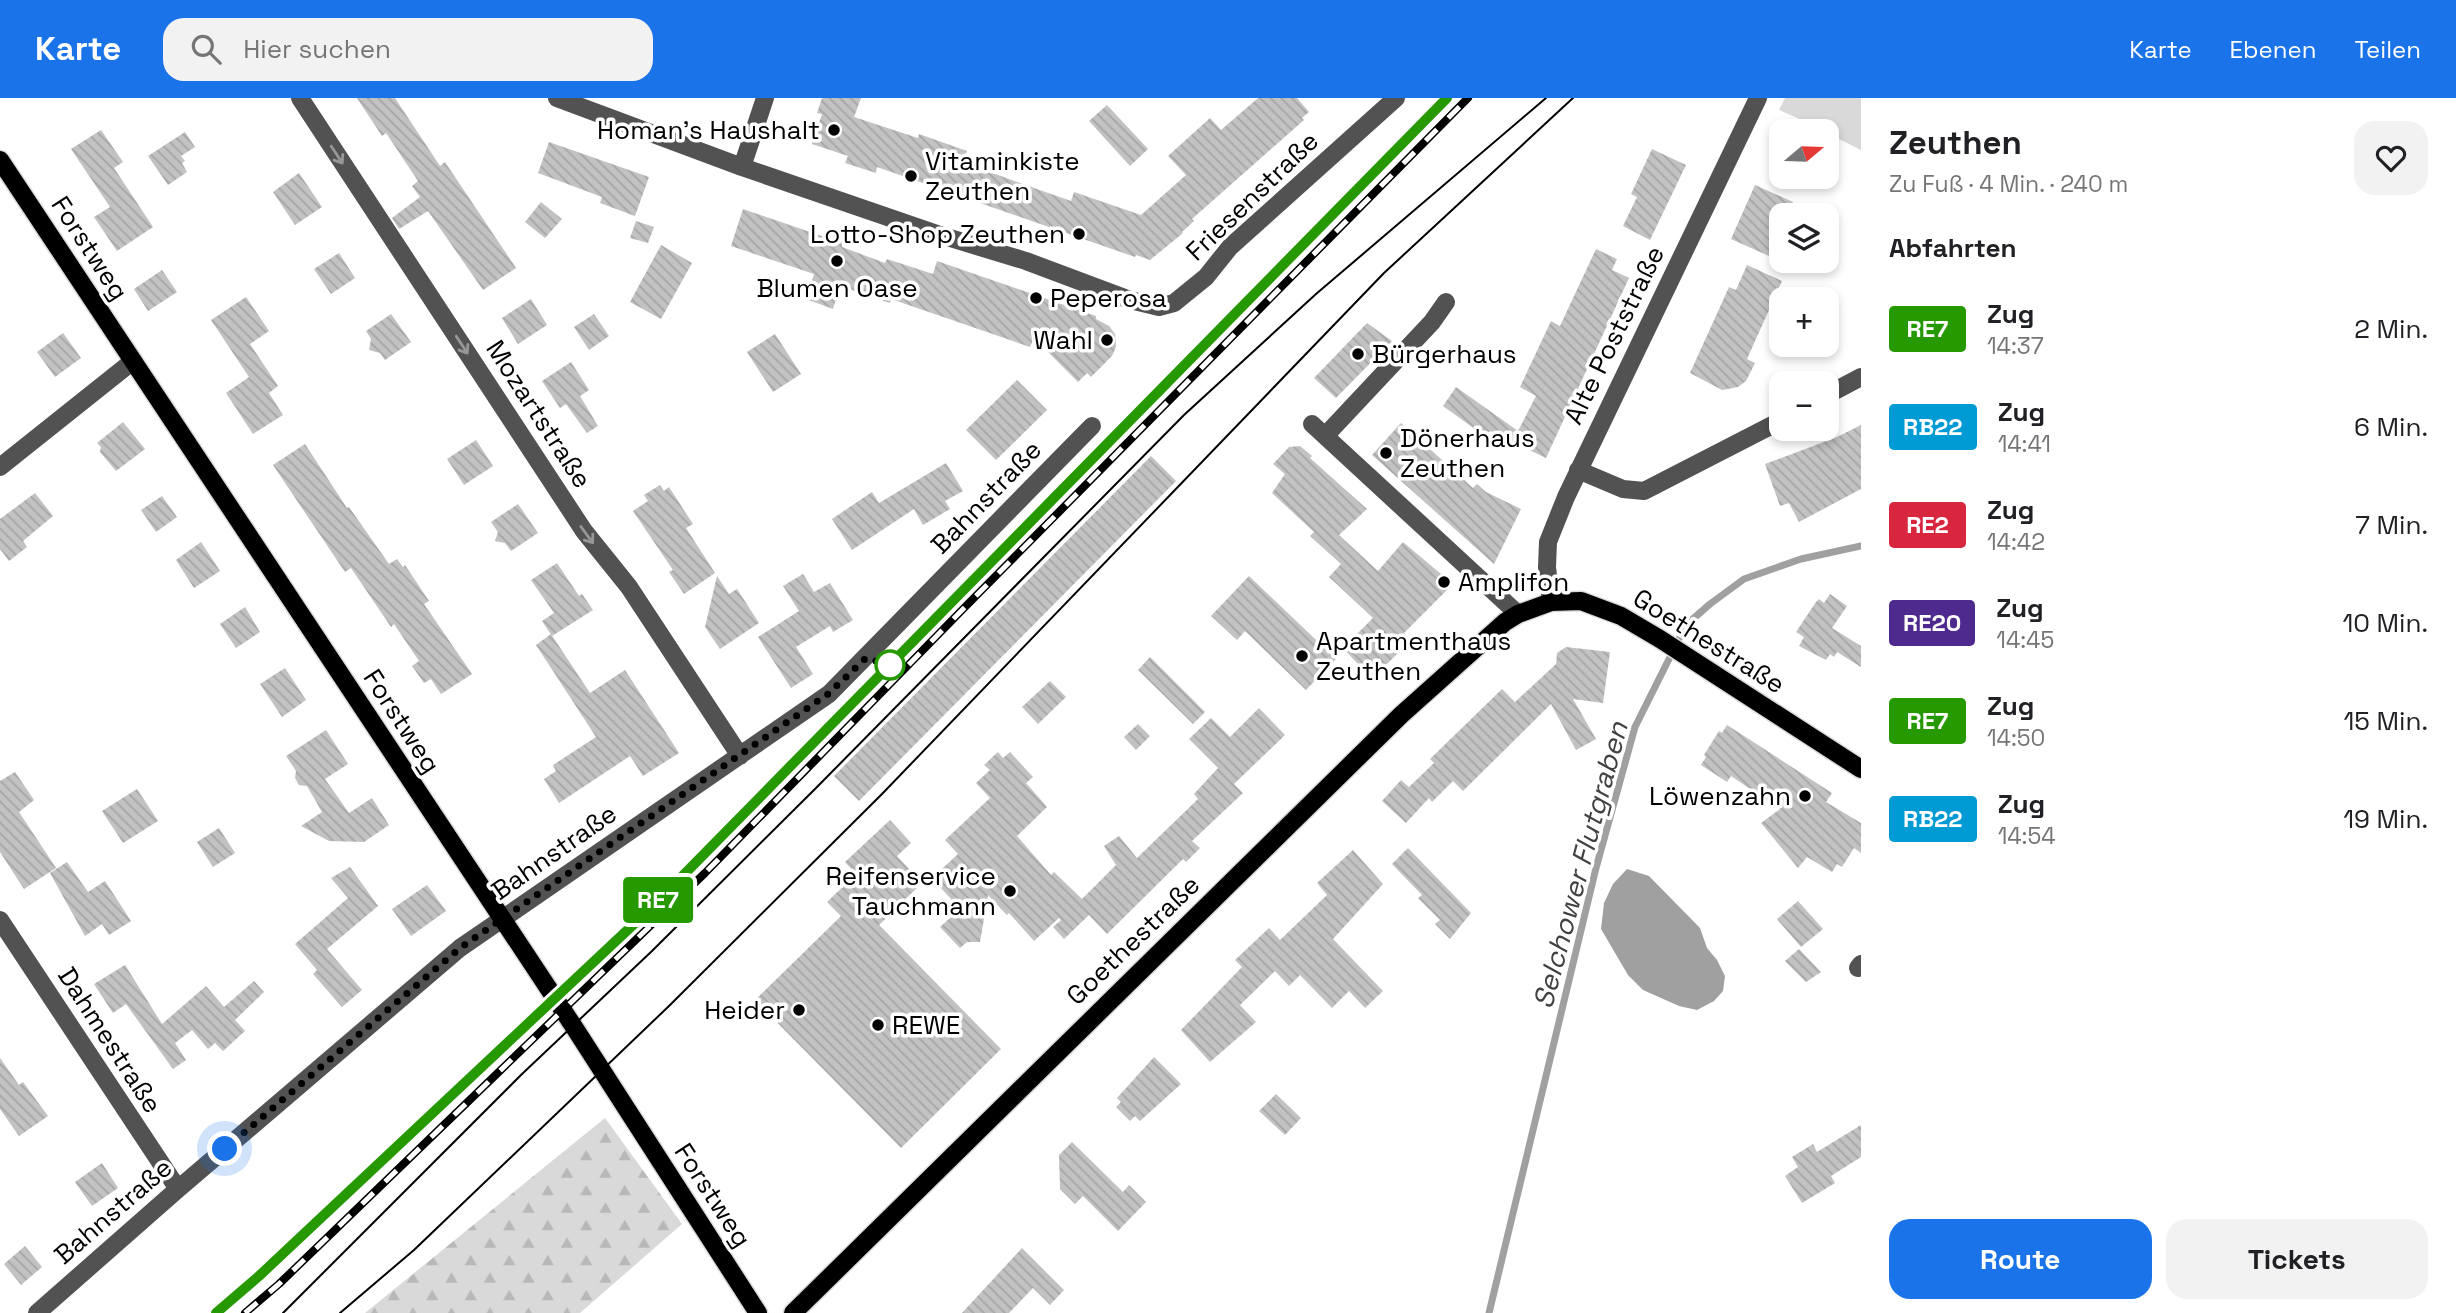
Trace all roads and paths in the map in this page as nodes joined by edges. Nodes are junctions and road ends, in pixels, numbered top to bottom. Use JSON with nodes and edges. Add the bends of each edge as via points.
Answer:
{"nodes":[{"id":1,"x":300,"y":98,"type":"edge"},
{"id":2,"x":557,"y":98,"type":"edge"},
{"id":3,"x":765,"y":98,"type":"edge"},
{"id":4,"x":1396,"y":98,"type":"edge"},
{"id":5,"x":1758,"y":98,"type":"edge"},
{"id":6,"x":0,"y":160,"type":"edge"},
{"id":7,"x":742,"y":167,"type":"junction"},
{"id":8,"x":1446,"y":302,"type":"dead end"},
{"id":9,"x":133,"y":361,"type":"junction"},
{"id":10,"x":1861,"y":377,"type":"edge"},
{"id":11,"x":1839,"y":389,"type":"edge"},
{"id":12,"x":1092,"y":426,"type":"dead end"},
{"id":13,"x":1769,"y":427,"type":"edge"},
{"id":14,"x":0,"y":467,"type":"edge"},
{"id":15,"x":1578,"y":470,"type":"junction"},
{"id":16,"x":1551,"y":602,"type":"junction"},
{"id":17,"x":1518,"y":614,"type":"junction"},
{"id":18,"x":740,"y":755,"type":"junction"},
{"id":19,"x":1861,"y":769,"type":"edge"},
{"id":20,"x":0,"y":920,"type":"edge"},
{"id":21,"x":503,"y":920,"type":"junction"},
{"id":22,"x":178,"y":1189,"type":"junction"},
{"id":23,"x":37,"y":1313,"type":"edge"},
{"id":24,"x":758,"y":1313,"type":"edge"},
{"id":25,"x":793,"y":1313,"type":"edge"}],
"edges":[{"from":1,"to":18,"type":"street","name":"Mozartstraße","one_way":true,"via":[[584,531],[629,587]]},
{"from":2,"to":7,"type":"street"},
{"from":3,"to":7,"type":"street"},
{"from":4,"to":7,"type":"street","name":"Friesenstraße","via":[[1230,247],[1206,277],[1174,303],[1159,307]]},
{"from":5,"to":15,"type":"street","name":"Alte Poststraße"},
{"from":6,"to":9,"type":"main road","name":"Forstweg"},
{"from":8,"to":17,"type":"street","via":[[1432,322],[1318,430]]},
{"from":9,"to":14,"type":"street"},
{"from":9,"to":21,"type":"main road","name":"Forstweg"},
{"from":10,"to":11,"type":"street"},
{"from":12,"to":18,"type":"street","name":"Bahnstraße","via":[[846,678]]},
{"from":13,"to":15,"type":"street","via":[[1644,491],[1623,489]]},
{"from":15,"to":16,"type":"street","name":"Alte Poststraße","via":[[1548,542]]},
{"from":16,"to":17,"type":"main road","name":"Goethestraße"},
{"from":16,"to":19,"type":"main road","name":"Goethestraße","via":[[1581,601],[1605,608]]},
{"from":17,"to":25,"type":"main road","name":"Goethestraße","via":[[1394,722]]},
{"from":18,"to":21,"type":"street","name":"Bahnstraße"},
{"from":20,"to":22,"type":"street","name":"Dahmestraße"},
{"from":21,"to":22,"type":"street","name":"Bahnstraße","via":[[460,948]]},
{"from":21,"to":24,"type":"main road","name":"Forstweg"},
{"from":22,"to":23,"type":"street","name":"Bahnstraße"}]}
